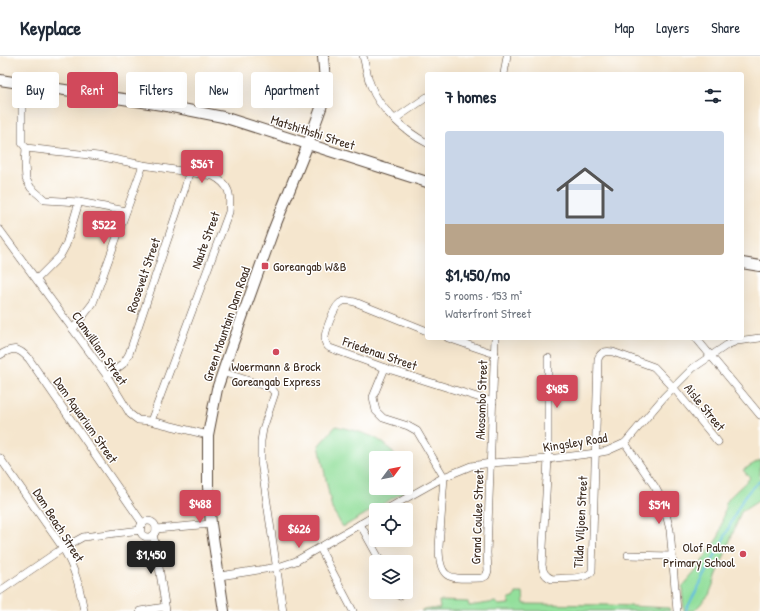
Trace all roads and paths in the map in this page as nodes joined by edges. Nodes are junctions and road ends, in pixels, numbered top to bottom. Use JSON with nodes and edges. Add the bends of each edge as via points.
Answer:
{"nodes":[{"id":1,"x":363,"y":56,"type":"edge"},
{"id":2,"x":507,"y":56,"type":"edge"},
{"id":3,"x":325,"y":57,"type":"edge"},
{"id":4,"x":504,"y":72,"type":"edge"},
{"id":5,"x":0,"y":80,"type":"edge"},
{"id":6,"x":12,"y":82,"type":"edge"},
{"id":7,"x":59,"y":90,"type":"edge"},
{"id":8,"x":425,"y":97,"type":"edge"},
{"id":9,"x":22,"y":108,"type":"edge"},
{"id":10,"x":395,"y":119,"type":"junction"},
{"id":11,"x":425,"y":142,"type":"edge"},
{"id":12,"x":308,"y":144,"type":"junction"},
{"id":13,"x":26,"y":148,"type":"junction"},
{"id":14,"x":143,"y":165,"type":"junction"},
{"id":15,"x":189,"y":173,"type":"junction"},
{"id":16,"x":425,"y":181,"type":"edge"},
{"id":17,"x":79,"y":202,"type":"junction"},
{"id":18,"x":126,"y":211,"type":"junction"},
{"id":19,"x":0,"y":230,"type":"edge"},
{"id":20,"x":744,"y":263,"type":"edge"},
{"id":21,"x":760,"y":266,"type":"edge"},
{"id":22,"x":37,"y":279,"type":"junction"},
{"id":23,"x":73,"y":329,"type":"junction"},
{"id":24,"x":425,"y":330,"type":"edge"},
{"id":25,"x":760,"y":338,"type":"edge"},
{"id":26,"x":454,"y":340,"type":"edge"},
{"id":27,"x":495,"y":340,"type":"edge"},
{"id":28,"x":698,"y":340,"type":"edge"},
{"id":29,"x":495,"y":354,"type":"junction"},
{"id":30,"x":0,"y":355,"type":"edge"},
{"id":31,"x":710,"y":355,"type":"junction"},
{"id":32,"x":548,"y":358,"type":"dead end"},
{"id":33,"x":385,"y":368,"type":"junction"},
{"id":34,"x":222,"y":372,"type":"junction"},
{"id":35,"x":107,"y":376,"type":"junction"},
{"id":36,"x":673,"y":387,"type":"junction"},
{"id":37,"x":493,"y":402,"type":"junction"},
{"id":38,"x":760,"y":415,"type":"edge"},
{"id":39,"x":151,"y":421,"type":"junction"},
{"id":40,"x":208,"y":435,"type":"junction"},
{"id":41,"x":718,"y":442,"type":"dead end"},
{"id":42,"x":626,"y":443,"type":"junction"},
{"id":43,"x":596,"y":453,"type":"junction"},
{"id":44,"x":0,"y":458,"type":"edge"},
{"id":45,"x":548,"y":459,"type":"junction"},
{"id":46,"x":491,"y":463,"type":"junction"},
{"id":47,"x":444,"y":477,"type":"junction"},
{"id":48,"x":398,"y":503,"type":"edge"},
{"id":49,"x":369,"y":519,"type":"edge"},
{"id":50,"x":211,"y":524,"type":"junction"},
{"id":51,"x":360,"y":524,"type":"junction"},
{"id":52,"x":142,"y":527,"type":"junction"},
{"id":53,"x":154,"y":532,"type":"junction"},
{"id":54,"x":63,"y":548,"type":"junction"},
{"id":55,"x":320,"y":548,"type":"junction"},
{"id":56,"x":377,"y":555,"type":"edge"},
{"id":57,"x":628,"y":555,"type":"dead end"},
{"id":58,"x":672,"y":556,"type":"junction"},
{"id":59,"x":278,"y":567,"type":"junction"},
{"id":60,"x":220,"y":576,"type":"junction"},
{"id":61,"x":0,"y":592,"type":"edge"},
{"id":62,"x":165,"y":609,"type":"edge"},
{"id":63,"x":84,"y":611,"type":"edge"},
{"id":64,"x":140,"y":611,"type":"edge"},
{"id":65,"x":224,"y":611,"type":"edge"},
{"id":66,"x":284,"y":611,"type":"edge"},
{"id":67,"x":353,"y":611,"type":"edge"},
{"id":68,"x":677,"y":611,"type":"edge"}],
"edges":[{"from":1,"to":10,"type":"street","via":[[376,96]]},
{"from":2,"to":4,"type":"street"},
{"from":3,"to":12,"type":"street","name":"Green Mountain Dam Road","via":[[325,92]]},
{"from":5,"to":6,"type":"street","name":"Matshithshi Street"},
{"from":7,"to":12,"type":"street","name":"Matshithshi Street","via":[[222,117]]},
{"from":8,"to":10,"type":"street"},
{"from":9,"to":13,"type":"street","via":[[22,143]]},
{"from":10,"to":11,"type":"street"},
{"from":12,"to":16,"type":"street","name":"Matshithshi Street"},
{"from":12,"to":34,"type":"street","name":"Green Mountain Dam Road","via":[[273,231]]},
{"from":13,"to":14,"type":"street","name":"Naute Street","via":[[98,156]]},
{"from":13,"to":17,"type":"street","via":[[26,179],[37,195],[52,202]]},
{"from":14,"to":15,"type":"street","name":"Naute Street"},
{"from":14,"to":18,"type":"street"},
{"from":15,"to":35,"type":"street","name":"Roosevelt Street","via":[[129,354],[123,364]]},
{"from":15,"to":39,"type":"street","name":"Naute Street","via":[[213,176],[223,182],[229,192],[229,212]]},
{"from":17,"to":18,"type":"street"},
{"from":17,"to":22,"type":"street","via":[[66,245],[60,256]]},
{"from":18,"to":23,"type":"street","via":[[93,303]]},
{"from":19,"to":22,"type":"street","name":"Clanwilliam Street"},
{"from":20,"to":21,"type":"street"},
{"from":22,"to":23,"type":"street","name":"Clanwilliam Street"},
{"from":23,"to":35,"type":"street","name":"Clanwilliam Street"},
{"from":24,"to":33,"type":"street","name":"Friedenau Street","via":[[355,302],[345,300],[338,303],[324,338],[326,345]]},
{"from":25,"to":31,"type":"street","name":"Kingsley Road","via":[[736,341]]},
{"from":26,"to":29,"type":"street"},
{"from":27,"to":29,"type":"street","name":"Akosombo Street"},
{"from":28,"to":31,"type":"street"},
{"from":29,"to":37,"type":"street","name":"Akosombo Street"},
{"from":30,"to":52,"type":"street","name":"Dam Aquarium Street","via":[[17,349],[29,359]]},
{"from":31,"to":36,"type":"street","name":"Kingsley Road"},
{"from":31,"to":38,"type":"street"},
{"from":32,"to":45,"type":"street","name":"Tilda Viljoen Street"},
{"from":33,"to":37,"type":"street","name":"Friedenau Street"},
{"from":33,"to":47,"type":"street","via":[[373,397],[376,411],[383,418],[417,431]]},
{"from":34,"to":40,"type":"street","name":"Green Mountain Dam Road"},
{"from":34,"to":59,"type":"street","via":[[271,388],[275,393],[261,441]]},
{"from":35,"to":39,"type":"street","name":"Clanwilliam Street","via":[[130,414],[138,420]]},
{"from":36,"to":41,"type":"street","name":"Aisle Street"},
{"from":36,"to":42,"type":"street","name":"Kingsley Road"},
{"from":36,"to":43,"type":"street","name":"Aisle Street","via":[[652,366],[613,352],[600,354]]},
{"from":37,"to":46,"type":"street","name":"Akosombo Street"},
{"from":39,"to":40,"type":"street","name":"Clanwilliam Street"},
{"from":40,"to":50,"type":"street","name":"Green Mountain Dam Road","via":[[207,468]]},
{"from":42,"to":43,"type":"street","name":"Kingsley Road"},
{"from":42,"to":58,"type":"street","via":[[662,500],[668,519]]},
{"from":43,"to":45,"type":"street","name":"Kingsley Road"},
{"from":43,"to":45,"type":"street","name":"Tilda Viljoen Street","via":[[592,571],[586,577],[552,579],[543,570]]},
{"from":44,"to":54,"type":"street","name":"Dam Beach Street"},
{"from":45,"to":46,"type":"street","name":"Kingsley Road"},
{"from":46,"to":47,"type":"street","name":"Kingsley Road","via":[[466,467]]},
{"from":46,"to":47,"type":"street","name":"Grand Coulee Street","via":[[488,571],[482,578],[450,577],[441,568],[439,547]]},
{"from":47,"to":48,"type":"street","name":"Kingsley Road"},
{"from":49,"to":51,"type":"street"},
{"from":50,"to":53,"type":"street"},
{"from":50,"to":60,"type":"street","name":"Green Mountain Dam Road"},
{"from":51,"to":55,"type":"street"},
{"from":51,"to":56,"type":"street"},
{"from":52,"to":53,"type":"street","via":[[142,533],[146,536]]},
{"from":52,"to":53,"type":"street","via":[[147,522],[152,523]]},
{"from":52,"to":54,"type":"street","via":[[89,535]]},
{"from":53,"to":62,"type":"street"},
{"from":54,"to":61,"type":"street"},
{"from":54,"to":63,"type":"street","name":"Dam Beach Street","via":[[79,584]]},
{"from":55,"to":59,"type":"street"},
{"from":55,"to":67,"type":"street"},
{"from":57,"to":58,"type":"street"},
{"from":58,"to":68,"type":"street"},
{"from":59,"to":60,"type":"street"},
{"from":59,"to":66,"type":"street"},
{"from":60,"to":65,"type":"street","name":"Green Mountain Dam Road"},
{"from":62,"to":64,"type":"street"}]}
